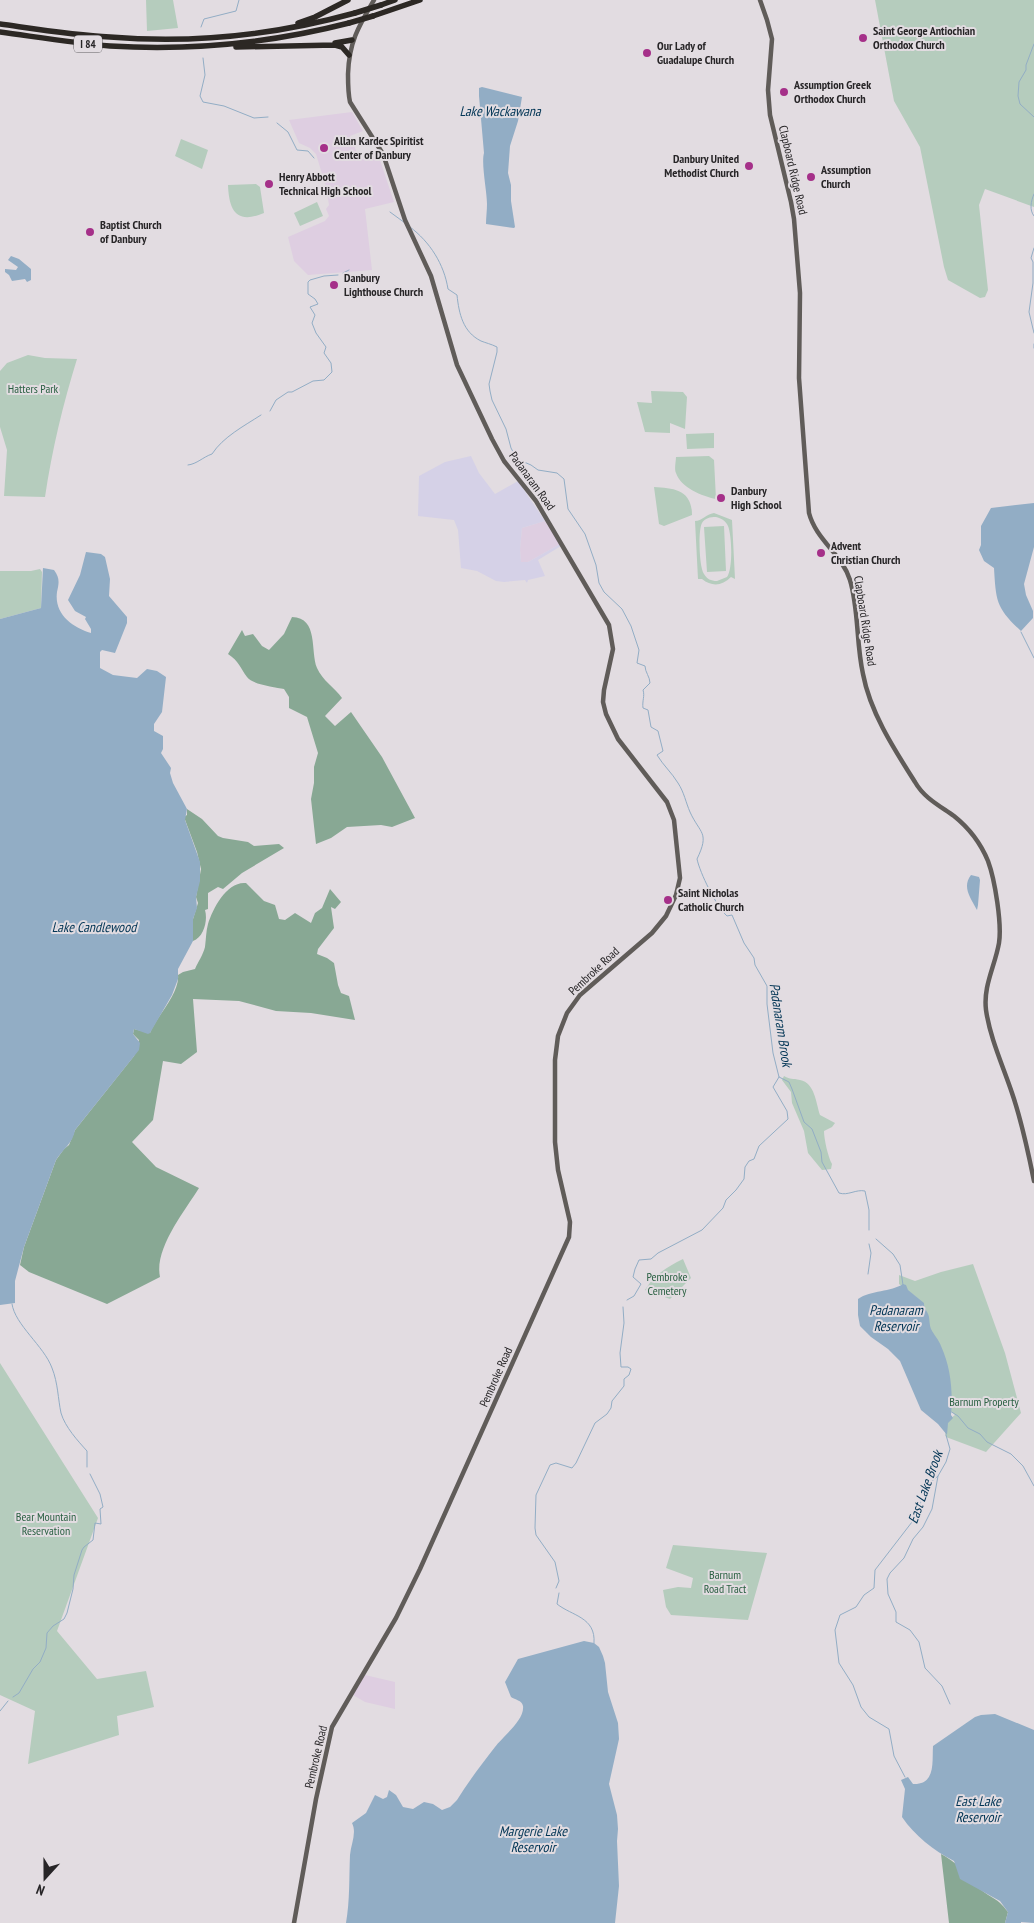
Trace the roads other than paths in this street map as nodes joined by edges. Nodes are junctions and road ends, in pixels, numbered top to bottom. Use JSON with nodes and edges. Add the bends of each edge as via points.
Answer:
{"nodes":[{"id":1,"x":348,"y":0,"type":"edge"},
{"id":2,"x":374,"y":0,"type":"edge"},
{"id":3,"x":395,"y":0,"type":"edge"},
{"id":4,"x":420,"y":0,"type":"edge"},
{"id":5,"x":760,"y":0,"type":"edge"},
{"id":6,"x":0,"y":24,"type":"edge"},
{"id":7,"x":0,"y":32,"type":"edge"},
{"id":8,"x":239,"y":35,"type":"junction"},
{"id":9,"x":352,"y":40,"type":"junction"},
{"id":10,"x":323,"y":45,"type":"junction"},
{"id":11,"x":206,"y":47,"type":"junction"},
{"id":12,"x":349,"y":55,"type":"junction"},
{"id":13,"x":678,"y":858,"type":"joint"},
{"id":14,"x":1034,"y":1181,"type":"edge"},
{"id":15,"x":294,"y":1923,"type":"edge"}],
"edges":[{"from":1,"to":8,"type":"highway","via":[[303,22]]},
{"from":2,"to":9,"type":"main road"},
{"from":3,"to":8,"type":"highway","number":"I 84","bridge":true,"via":[[310,24]]},
{"from":4,"to":11,"type":"highway","number":"I 84","bridge":true,"via":[[349,23],[269,40]]},
{"from":5,"to":14,"type":"main road","name":"Clapboard Ridge Road","via":[[772,38],[768,90],[770,115],[792,202],[800,293],[799,378],[809,513],[814,528],[850,579],[863,675],[879,720],[918,786],[928,798],[963,824],[976,839],[988,862],[995,890],[999,936],[986,992],[986,1010],[1020,1118]]},
{"from":6,"to":8,"type":"highway","number":"I 84","via":[[110,38],[175,40]]},
{"from":7,"to":11,"type":"highway","number":"I 84","via":[[94,44]]},
{"from":9,"to":10,"type":"highway"},
{"from":9,"to":12,"type":"main road"},
{"from":10,"to":11,"type":"highway"},
{"from":10,"to":12,"type":"highway","via":[[342,47]]},
{"from":12,"to":13,"type":"main road","name":"Padanaram Road","via":[[348,96],[383,154],[405,222],[431,276],[457,365],[498,452],[536,501],[609,625],[613,649],[604,690],[606,714],[618,738],[672,811]]},
{"from":13,"to":15,"type":"main road","name":"Pembroke Road","via":[[678,889],[663,922],[585,990],[562,1024],[555,1054],[555,1142],[570,1222],[569,1237],[414,1584],[332,1727]]}]}
